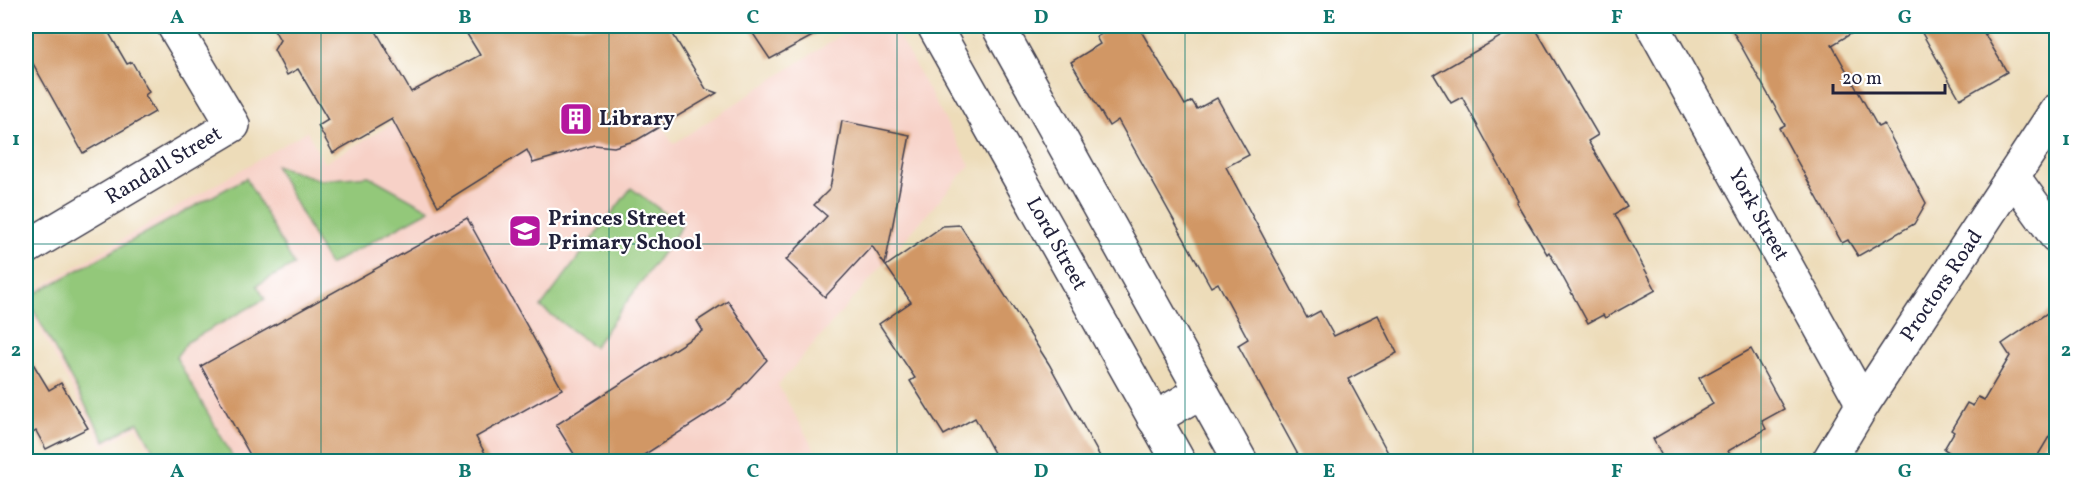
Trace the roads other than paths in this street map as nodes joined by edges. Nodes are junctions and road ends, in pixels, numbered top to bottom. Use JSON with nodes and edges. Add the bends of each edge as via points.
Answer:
{"nodes":[{"id":1,"x":174,"y":26,"type":"edge"},
{"id":2,"x":934,"y":26,"type":"edge"},
{"id":3,"x":998,"y":26,"type":"edge"},
{"id":4,"x":1653,"y":26,"type":"edge"},
{"id":5,"x":2056,"y":111,"type":"edge"},
{"id":6,"x":2014,"y":178,"type":"junction"},
{"id":7,"x":2056,"y":236,"type":"edge"},
{"id":8,"x":26,"y":248,"type":"edge"},
{"id":9,"x":1202,"y":392,"type":"junction"},
{"id":10,"x":1863,"y":404,"type":"junction"},
{"id":11,"x":1154,"y":419,"type":"junction"},
{"id":12,"x":1179,"y":462,"type":"edge"},
{"id":13,"x":1241,"y":462,"type":"edge"},
{"id":14,"x":1828,"y":462,"type":"edge"}],
"edges":[{"from":1,"to":8,"type":"street","name":"Randall Street","via":[[233,125]]},
{"from":2,"to":11,"type":"street","name":"Lord Street"},
{"from":3,"to":9,"type":"street"},
{"from":4,"to":10,"type":"street","name":"York Street"},
{"from":5,"to":6,"type":"street","name":"Proctors Road"},
{"from":6,"to":7,"type":"street"},
{"from":6,"to":10,"type":"street","name":"Proctors Road"},
{"from":9,"to":11,"type":"street"},
{"from":9,"to":13,"type":"street"},
{"from":10,"to":14,"type":"street","name":"Proctors Road"},
{"from":11,"to":12,"type":"street","name":"Lord Street"}]}
